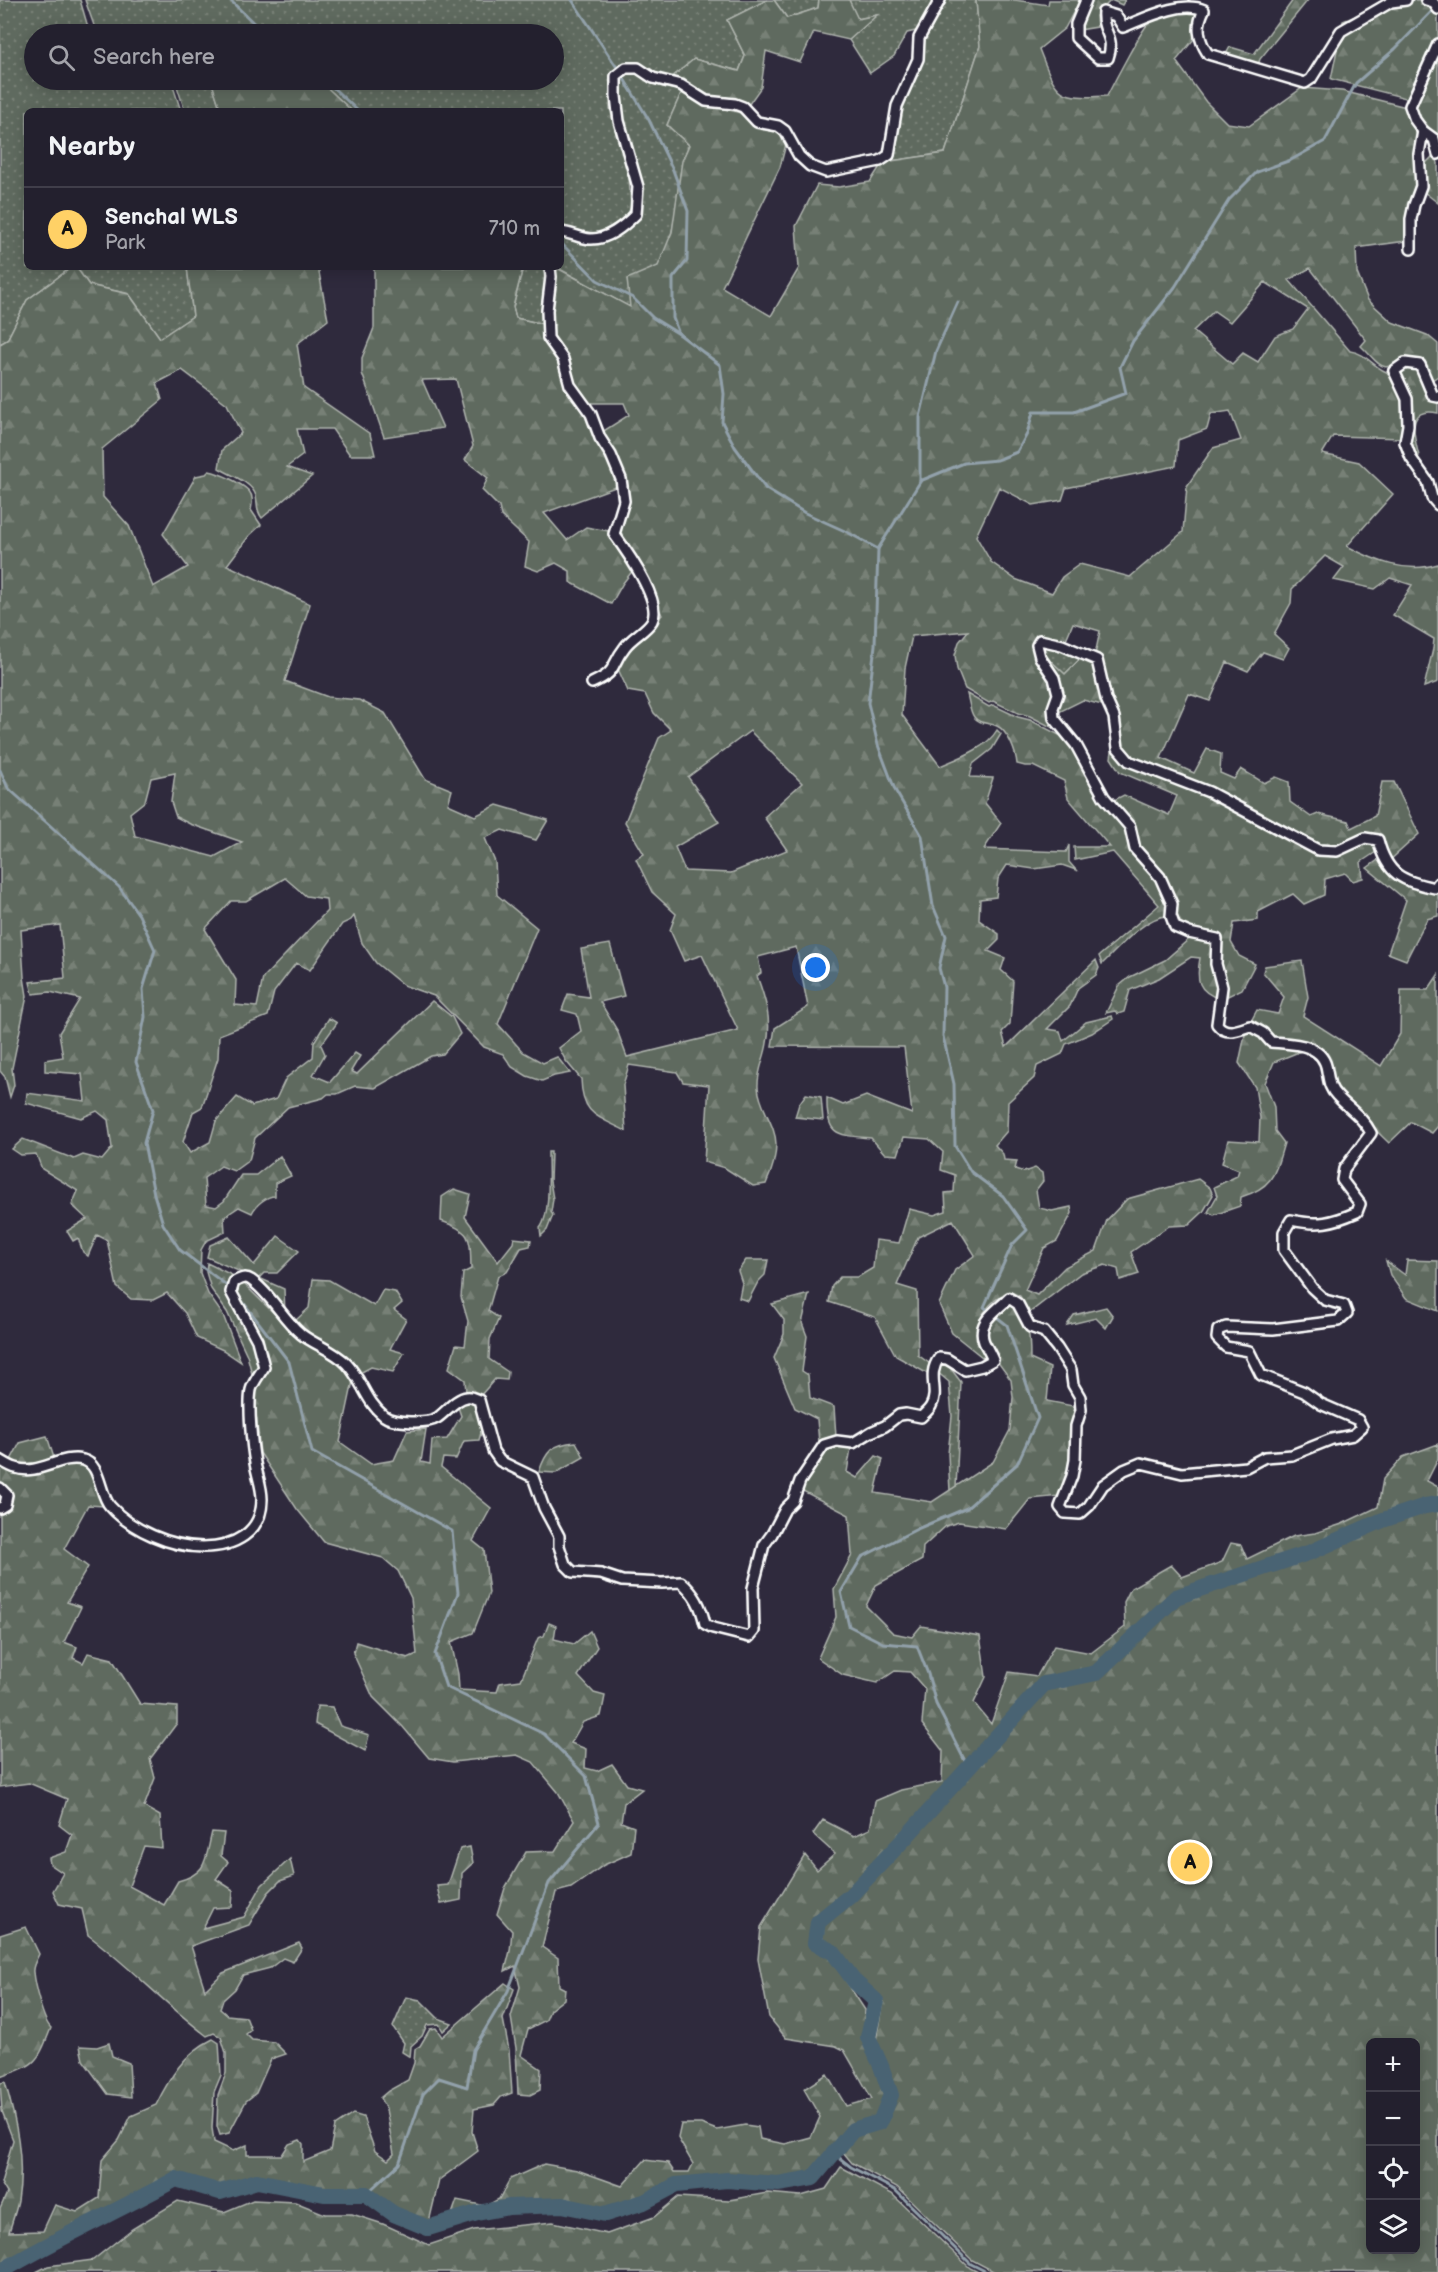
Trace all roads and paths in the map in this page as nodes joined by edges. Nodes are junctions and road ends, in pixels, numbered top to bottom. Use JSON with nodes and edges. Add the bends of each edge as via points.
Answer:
{"nodes":[{"id":1,"x":940,"y":0,"type":"edge"},
{"id":2,"x":1086,"y":0,"type":"edge"},
{"id":3,"x":1406,"y":0,"type":"edge"},
{"id":4,"x":1426,"y":0,"type":"edge"},
{"id":5,"x":1438,"y":9,"type":"edge"},
{"id":6,"x":1438,"y":44,"type":"edge"},
{"id":7,"x":1423,"y":131,"type":"junction"},
{"id":8,"x":1438,"y":154,"type":"edge"},
{"id":9,"x":564,"y":233,"type":"edge"},
{"id":10,"x":1411,"y":249,"type":"dead end"},
{"id":11,"x":550,"y":270,"type":"edge"},
{"id":12,"x":1438,"y":397,"type":"edge"},
{"id":13,"x":1438,"y":505,"type":"edge"},
{"id":14,"x":592,"y":682,"type":"dead end"},
{"id":15,"x":1438,"y":883,"type":"edge"},
{"id":16,"x":0,"y":1460,"type":"edge"},
{"id":17,"x":0,"y":1488,"type":"edge"},
{"id":18,"x":0,"y":1508,"type":"edge"}],
"edges":[{"from":1,"to":9,"type":"street","via":[[919,38],[918,59],[897,106],[889,155],[845,168],[826,172],[810,166],[778,126],[757,122],[735,104],[706,100],[681,85],[653,78],[638,68],[626,68],[616,76],[616,96],[638,187],[636,214],[603,238]]},
{"from":2,"to":3,"type":"street","via":[[1076,24],[1076,38],[1098,58],[1108,58],[1112,46],[1102,23],[1103,12],[1116,16],[1123,27],[1194,4],[1204,10],[1199,21],[1200,41],[1208,54],[1305,83],[1341,32],[1392,2]]},
{"from":4,"to":5,"type":"street"},
{"from":6,"to":7,"type":"street","via":[[1410,106]]},
{"from":7,"to":8,"type":"street","via":[[1434,139]]},
{"from":7,"to":10,"type":"street","via":[[1419,154],[1421,186],[1411,219]]},
{"from":11,"to":14,"type":"street","via":[[548,338],[563,359],[570,385],[591,414],[621,479],[624,501],[614,534],[645,580],[654,611],[652,621],[625,646],[610,674]]},
{"from":12,"to":13,"type":"street","via":[[1433,396],[1420,365],[1405,363],[1394,371],[1407,399],[1405,442]]},
{"from":15,"to":16,"type":"street","via":[[1435,888],[1412,883],[1393,873],[1378,840],[1365,838],[1337,851],[1318,850],[1209,792],[1129,761],[1118,748],[1114,717],[1097,660],[1040,640],[1040,657],[1054,678],[1058,694],[1054,718],[1076,745],[1104,797],[1130,827],[1136,849],[1160,877],[1172,904],[1175,927],[1217,939],[1216,964],[1222,987],[1216,1024],[1231,1032],[1250,1026],[1271,1042],[1322,1054],[1327,1081],[1335,1094],[1364,1120],[1371,1133],[1344,1169],[1342,1180],[1360,1204],[1358,1212],[1315,1225],[1291,1220],[1284,1233],[1284,1250],[1312,1288],[1325,1300],[1344,1305],[1347,1313],[1338,1321],[1273,1329],[1226,1327],[1218,1330],[1216,1338],[1226,1347],[1249,1351],[1261,1375],[1358,1420],[1362,1427],[1353,1435],[1292,1455],[1265,1457],[1246,1467],[1182,1473],[1141,1463],[1103,1485],[1080,1514],[1065,1513],[1059,1507],[1072,1476],[1076,1426],[1082,1410],[1080,1397],[1071,1370],[1057,1348],[1044,1332],[1030,1327],[1018,1304],[1009,1298],[984,1323],[983,1340],[993,1360],[965,1370],[939,1358],[932,1368],[931,1407],[921,1417],[899,1415],[853,1443],[837,1441],[824,1445],[764,1545],[753,1588],[754,1631],[749,1637],[705,1624],[701,1608],[681,1582],[630,1582],[573,1572],[565,1564],[559,1536],[533,1477],[500,1461],[493,1451],[479,1400],[468,1396],[459,1399],[434,1420],[408,1422],[386,1418],[369,1402],[346,1363],[302,1335],[249,1279],[234,1282],[231,1292],[257,1340],[264,1366],[250,1398],[254,1461],[262,1497],[261,1516],[239,1540],[187,1547],[150,1535],[109,1505],[92,1465],[85,1460],[18,1469]]},
{"from":17,"to":18,"type":"street","via":[[7,1496]]}]}
